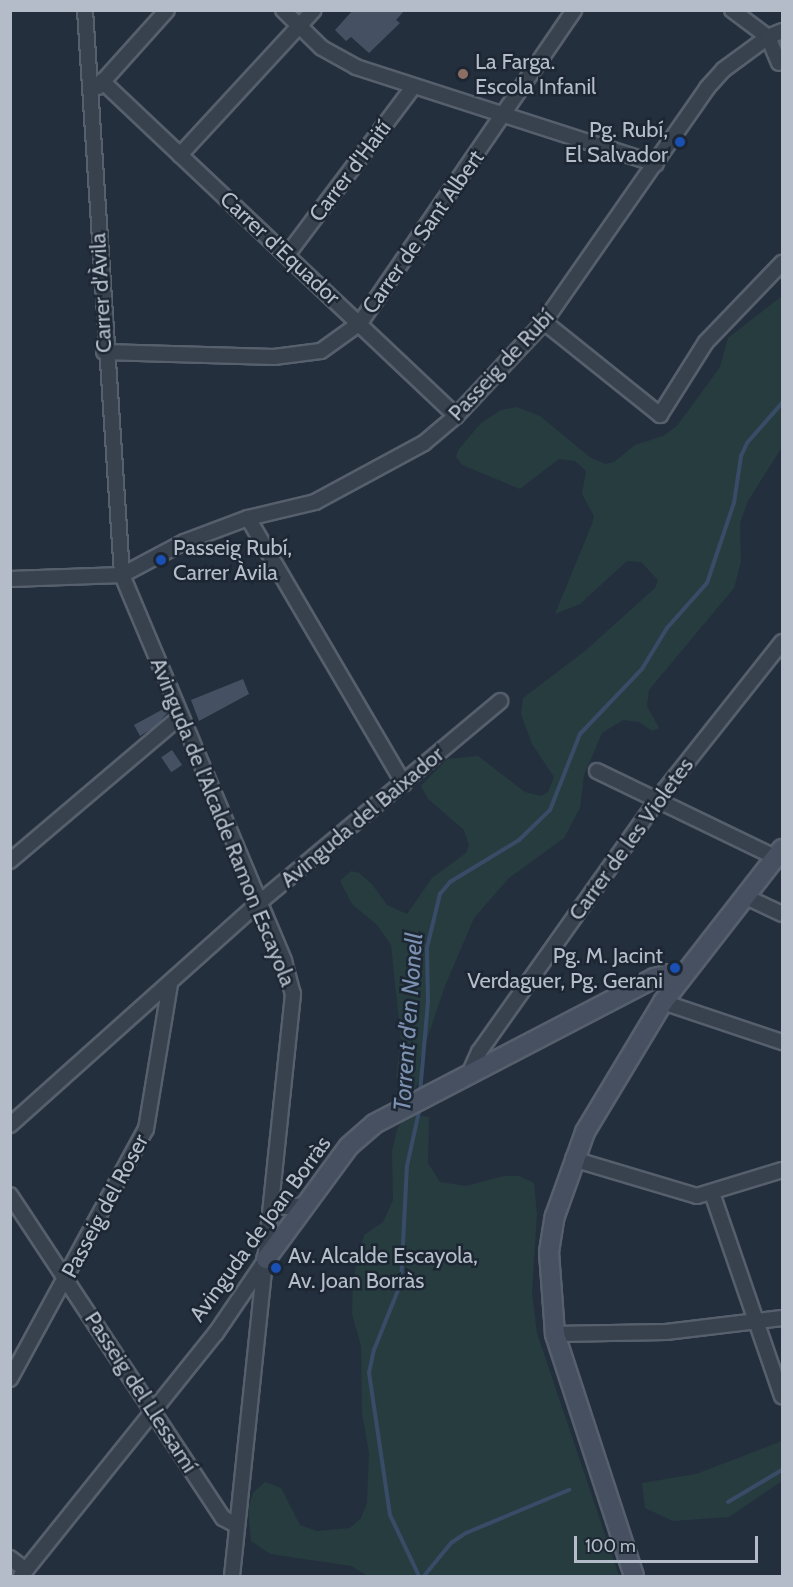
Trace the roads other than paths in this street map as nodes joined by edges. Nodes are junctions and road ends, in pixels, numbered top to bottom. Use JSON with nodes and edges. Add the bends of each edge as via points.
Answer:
{"nodes":[{"id":1,"x":85,"y":10,"type":"edge"},
{"id":2,"x":167,"y":10,"type":"edge"},
{"id":3,"x":283,"y":10,"type":"edge"},
{"id":4,"x":314,"y":10,"type":"edge"},
{"id":5,"x":574,"y":10,"type":"edge"},
{"id":6,"x":732,"y":10,"type":"edge"},
{"id":7,"x":299,"y":26,"type":"junction"},
{"id":8,"x":783,"y":31,"type":"edge"},
{"id":9,"x":768,"y":37,"type":"junction"},
{"id":10,"x":778,"y":63,"type":"dead end"},
{"id":11,"x":102,"y":81,"type":"junction"},
{"id":12,"x":413,"y":87,"type":"junction"},
{"id":13,"x":90,"y":95,"type":"junction"},
{"id":14,"x":505,"y":115,"type":"junction"},
{"id":15,"x":180,"y":155,"type":"junction"},
{"id":16,"x":656,"y":164,"type":"junction"},
{"id":17,"x":287,"y":255,"type":"junction"},
{"id":18,"x":783,"y":263,"type":"edge"},
{"id":19,"x":544,"y":322,"type":"junction"},
{"id":20,"x":360,"y":323,"type":"junction"},
{"id":21,"x":104,"y":352,"type":"junction"},
{"id":22,"x":456,"y":416,"type":"junction"},
{"id":23,"x":248,"y":518,"type":"junction"},
{"id":24,"x":122,"y":575,"type":"junction"},
{"id":25,"x":10,"y":579,"type":"edge"},
{"id":26,"x":783,"y":642,"type":"edge"},
{"id":27,"x":500,"y":700,"type":"dead end"},
{"id":28,"x":180,"y":717,"type":"junction"},
{"id":29,"x":597,"y":771,"type":"dead end"},
{"id":30,"x":404,"y":784,"type":"junction"},
{"id":31,"x":656,"y":801,"type":"junction"},
{"id":32,"x":779,"y":853,"type":"edge"},
{"id":33,"x":10,"y":861,"type":"edge"},
{"id":34,"x":744,"y":896,"type":"junction"},
{"id":35,"x":257,"y":904,"type":"junction"},
{"id":36,"x":783,"y":914,"type":"edge"},
{"id":37,"x":679,"y":978,"type":"junction"},
{"id":38,"x":170,"y":984,"type":"junction"},
{"id":39,"x":663,"y":1002,"type":"junction"},
{"id":40,"x":783,"y":1042,"type":"edge"},
{"id":41,"x":470,"y":1072,"type":"junction"},
{"id":42,"x":10,"y":1125,"type":"edge"},
{"id":43,"x":573,"y":1159,"type":"junction"},
{"id":44,"x":783,"y":1170,"type":"edge"},
{"id":45,"x":712,"y":1193,"type":"junction"},
{"id":46,"x":10,"y":1195,"type":"edge"},
{"id":47,"x":273,"y":1200,"type":"junction"},
{"id":48,"x":304,"y":1205,"type":"junction"},
{"id":49,"x":266,"y":1259,"type":"junction"},
{"id":50,"x":66,"y":1279,"type":"junction"},
{"id":51,"x":243,"y":1294,"type":"junction"},
{"id":52,"x":262,"y":1305,"type":"junction"},
{"id":53,"x":783,"y":1318,"type":"edge"},
{"id":54,"x":756,"y":1321,"type":"junction"},
{"id":55,"x":555,"y":1334,"type":"junction"},
{"id":56,"x":10,"y":1379,"type":"edge"},
{"id":57,"x":783,"y":1396,"type":"edge"},
{"id":58,"x":153,"y":1409,"type":"junction"},
{"id":59,"x":236,"y":1525,"type":"junction"},
{"id":60,"x":10,"y":1558,"type":"edge"},
{"id":61,"x":24,"y":1573,"type":"edge"},
{"id":62,"x":232,"y":1576,"type":"edge"},
{"id":63,"x":634,"y":1576,"type":"edge"}],
"edges":[{"from":1,"to":13,"type":"street","name":"Carrer d'Àvila"},
{"from":2,"to":11,"type":"street"},
{"from":3,"to":7,"type":"street"},
{"from":4,"to":7,"type":"street"},
{"from":5,"to":14,"type":"street","name":"Carrer de Sant Albert"},
{"from":6,"to":9,"type":"street"},
{"from":7,"to":12,"type":"street","via":[[341,61]]},
{"from":7,"to":15,"type":"street"},
{"from":8,"to":9,"type":"street","name":"Passeig de Rubí"},
{"from":9,"to":10,"type":"street"},
{"from":9,"to":16,"type":"street","name":"Passeig de Rubí","via":[[718,76]]},
{"from":11,"to":13,"type":"street"},
{"from":11,"to":15,"type":"street","name":"Carrer d'Equador"},
{"from":12,"to":14,"type":"street"},
{"from":12,"to":17,"type":"street","name":"Carrer d'Haití"},
{"from":13,"to":21,"type":"street","name":"Carrer d'Àvila"},
{"from":14,"to":16,"type":"street"},
{"from":14,"to":20,"type":"street","name":"Carrer de Sant Albert"},
{"from":15,"to":17,"type":"street","name":"Carrer d'Equador"},
{"from":16,"to":19,"type":"street","name":"Passeig de Rubí"},
{"from":17,"to":20,"type":"street","name":"Carrer d'Equador"},
{"from":18,"to":19,"type":"street","via":[[706,342],[660,415]]},
{"from":19,"to":22,"type":"street","name":"Passeig de Rubí"},
{"from":20,"to":21,"type":"street","name":"Carrer de Sant Albert","via":[[321,351],[274,357]]},
{"from":20,"to":22,"type":"street","name":"Carrer d'Equador"},
{"from":21,"to":24,"type":"street","name":"Carrer d'Àvila"},
{"from":22,"to":23,"type":"street","name":"Passeig de Rubí","via":[[424,443],[315,502]]},
{"from":23,"to":24,"type":"street","name":"Passeig de Rubí","via":[[184,542]]},
{"from":23,"to":30,"type":"street"},
{"from":24,"to":25,"type":"street"},
{"from":24,"to":28,"type":"street","name":"Avinguda de l'Alcalde Ramon Escayola"},
{"from":26,"to":31,"type":"street","name":"Carrer de les Violetes"},
{"from":27,"to":30,"type":"street","name":"Avinguda del Baixador"},
{"from":28,"to":33,"type":"street"},
{"from":28,"to":35,"type":"street","name":"Avinguda de l'Alcalde Ramon Escayola"},
{"from":29,"to":31,"type":"street"},
{"from":30,"to":35,"type":"street","name":"Avinguda del Baixador"},
{"from":31,"to":32,"type":"street"},
{"from":31,"to":41,"type":"street","name":"Carrer de les Violetes","via":[[479,1052]]},
{"from":32,"to":34,"type":"street"},
{"from":34,"to":36,"type":"street"},
{"from":34,"to":37,"type":"street"},
{"from":35,"to":38,"type":"street","name":"Avinguda del Baixador"},
{"from":35,"to":47,"type":"street","name":"Avinguda de l'Alcalde Ramon Escayola","via":[[284,961],[293,994]]},
{"from":37,"to":39,"type":"street"},
{"from":37,"to":41,"type":"street","name":"Avinguda de Joan Borràs","via":[[670,974],[654,978]]},
{"from":38,"to":42,"type":"street","name":"Avinguda del Baixador"},
{"from":38,"to":50,"type":"street","name":"Passeig del Roser","via":[[146,1129]]},
{"from":39,"to":40,"type":"street"},
{"from":39,"to":43,"type":"street","via":[[608,1091]]},
{"from":41,"to":48,"type":"street","name":"Avinguda de Joan Borràs","via":[[374,1124],[349,1146]]},
{"from":43,"to":45,"type":"street","via":[[683,1193]]},
{"from":43,"to":55,"type":"street","via":[[555,1216],[549,1252]]},
{"from":44,"to":45,"type":"street"},
{"from":45,"to":54,"type":"street"},
{"from":46,"to":50,"type":"street","name":"Passeig del Llessamí"},
{"from":47,"to":48,"type":"street","via":[[286,1207]]},
{"from":47,"to":49,"type":"street","name":"Avinguda de l'Alcalde Ramon Escayola"},
{"from":48,"to":49,"type":"street","name":"Avinguda de Joan Borràs"},
{"from":49,"to":51,"type":"street","name":"Avinguda de Joan Borràs"},
{"from":49,"to":52,"type":"street","name":"Avinguda de l'Alcalde Ramon Escayola"},
{"from":50,"to":56,"type":"street","name":"Passeig del Roser"},
{"from":50,"to":58,"type":"street","name":"Passeig del Llessamí"},
{"from":51,"to":52,"type":"street","via":[[255,1297]]},
{"from":51,"to":58,"type":"street","name":"Avinguda de Joan Borràs"},
{"from":52,"to":59,"type":"street","name":"Avinguda de l'Alcalde Ramon Escayola"},
{"from":53,"to":54,"type":"street"},
{"from":54,"to":55,"type":"street","via":[[666,1332]]},
{"from":54,"to":57,"type":"street"},
{"from":55,"to":63,"type":"street"},
{"from":58,"to":59,"type":"street","name":"Passeig del Llessamí","via":[[223,1518]]},
{"from":58,"to":61,"type":"street","name":"Avinguda de Joan Borràs"},
{"from":59,"to":62,"type":"street","name":"Avinguda de l'Alcalde Ramon Escayola"},
{"from":60,"to":61,"type":"street"}]}
